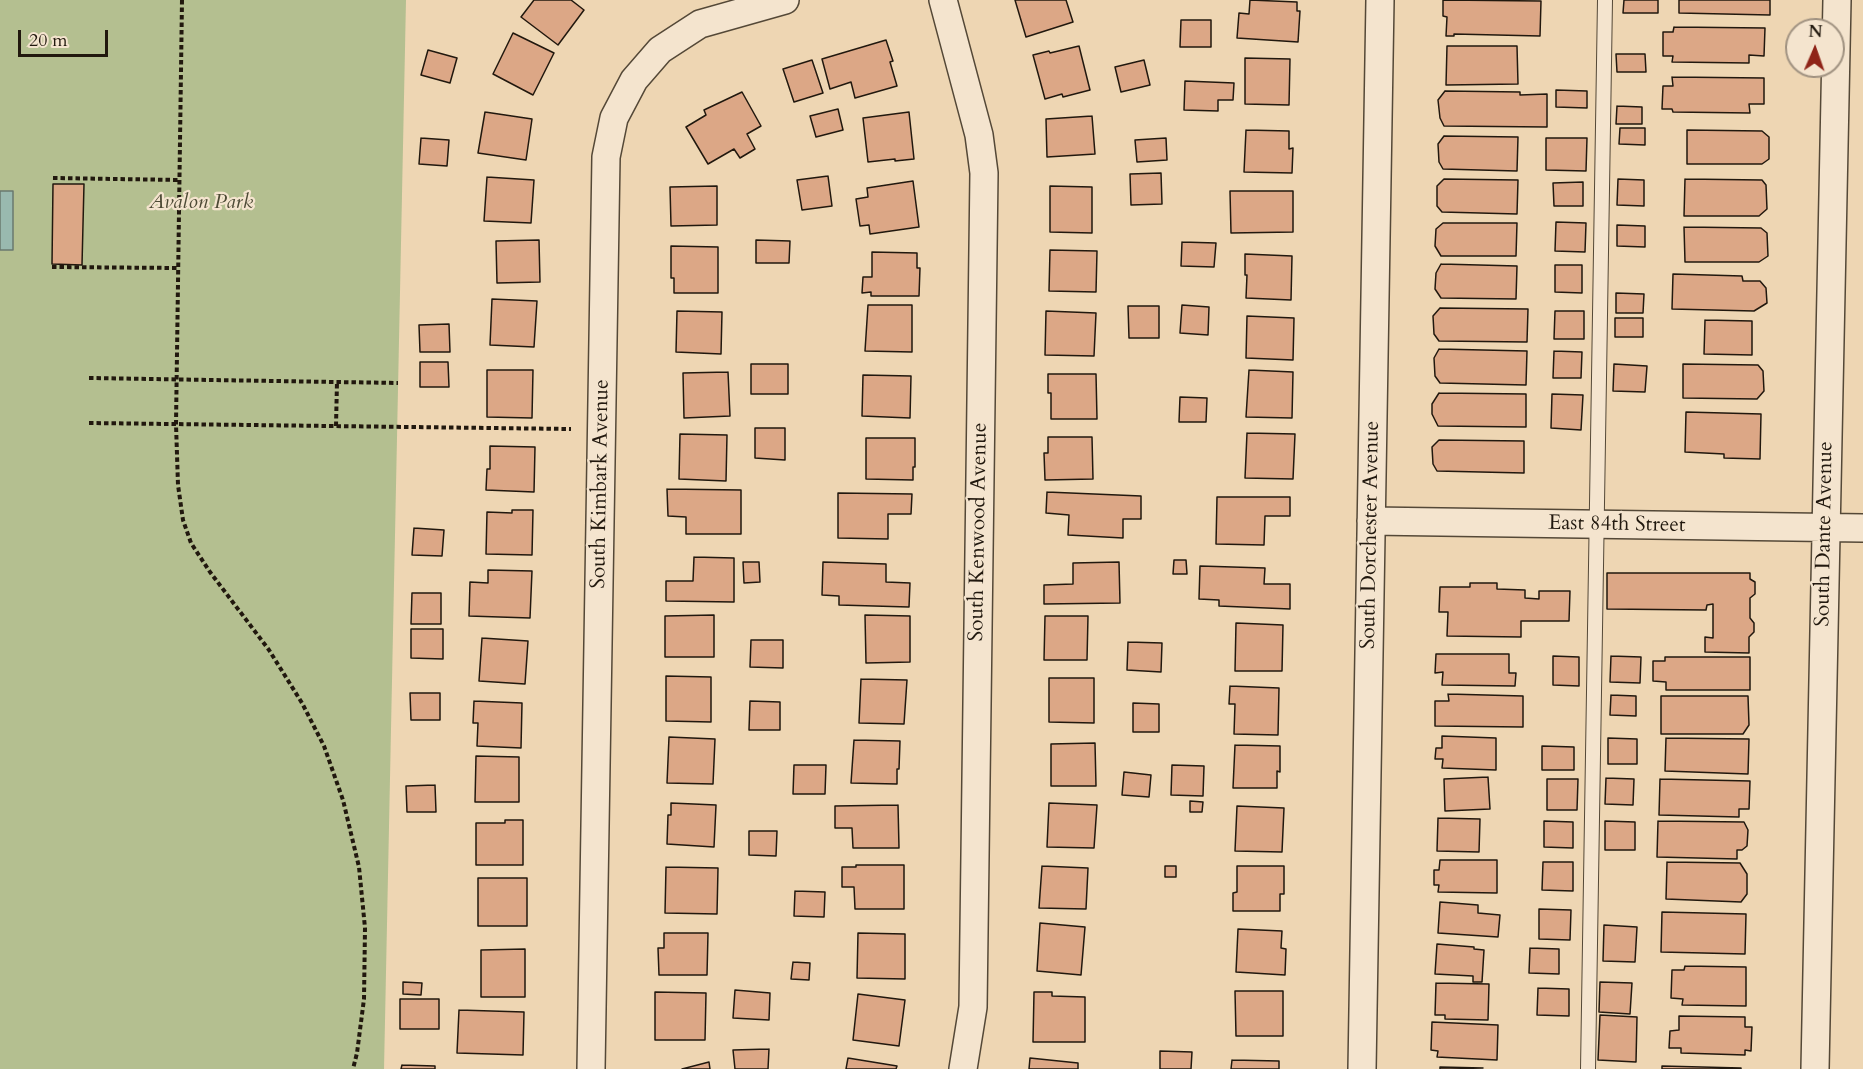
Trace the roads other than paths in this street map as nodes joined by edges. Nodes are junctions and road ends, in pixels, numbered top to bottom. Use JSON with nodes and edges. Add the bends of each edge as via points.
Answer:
{"nodes":[{"id":1,"x":785,"y":0,"type":"edge"},
{"id":2,"x":944,"y":0,"type":"edge"},
{"id":3,"x":1380,"y":0,"type":"edge"},
{"id":4,"x":1605,"y":0,"type":"edge"},
{"id":5,"x":1837,"y":0,"type":"edge"},
{"id":6,"x":1371,"y":521,"type":"junction"},
{"id":7,"x":1597,"y":524,"type":"junction"},
{"id":8,"x":1825,"y":527,"type":"junction"},
{"id":9,"x":1863,"y":528,"type":"edge"},
{"id":10,"x":591,"y":1069,"type":"edge"},
{"id":11,"x":963,"y":1069,"type":"edge"},
{"id":12,"x":1362,"y":1069,"type":"edge"},
{"id":13,"x":1588,"y":1069,"type":"edge"},
{"id":14,"x":1815,"y":1069,"type":"edge"}],
"edges":[{"from":1,"to":10,"type":"street","name":"South Kimbark Avenue","via":[[700,24],[660,50],[634,80],[614,118],[606,157]]},
{"from":2,"to":11,"type":"street","name":"South Kenwood Avenue","via":[[979,135],[984,173],[973,1007]]},
{"from":3,"to":6,"type":"street","name":"South Dorchester Avenue"},
{"from":4,"to":7,"type":"lane"},
{"from":5,"to":8,"type":"street","name":"South Dante Avenue"},
{"from":6,"to":7,"type":"street","name":"East 84th Street"},
{"from":6,"to":12,"type":"street","name":"South Dorchester Avenue"},
{"from":7,"to":8,"type":"street","name":"East 84th Street"},
{"from":7,"to":13,"type":"lane"},
{"from":8,"to":9,"type":"street","name":"East 84th Street"},
{"from":8,"to":14,"type":"street","name":"South Dante Avenue"}]}
